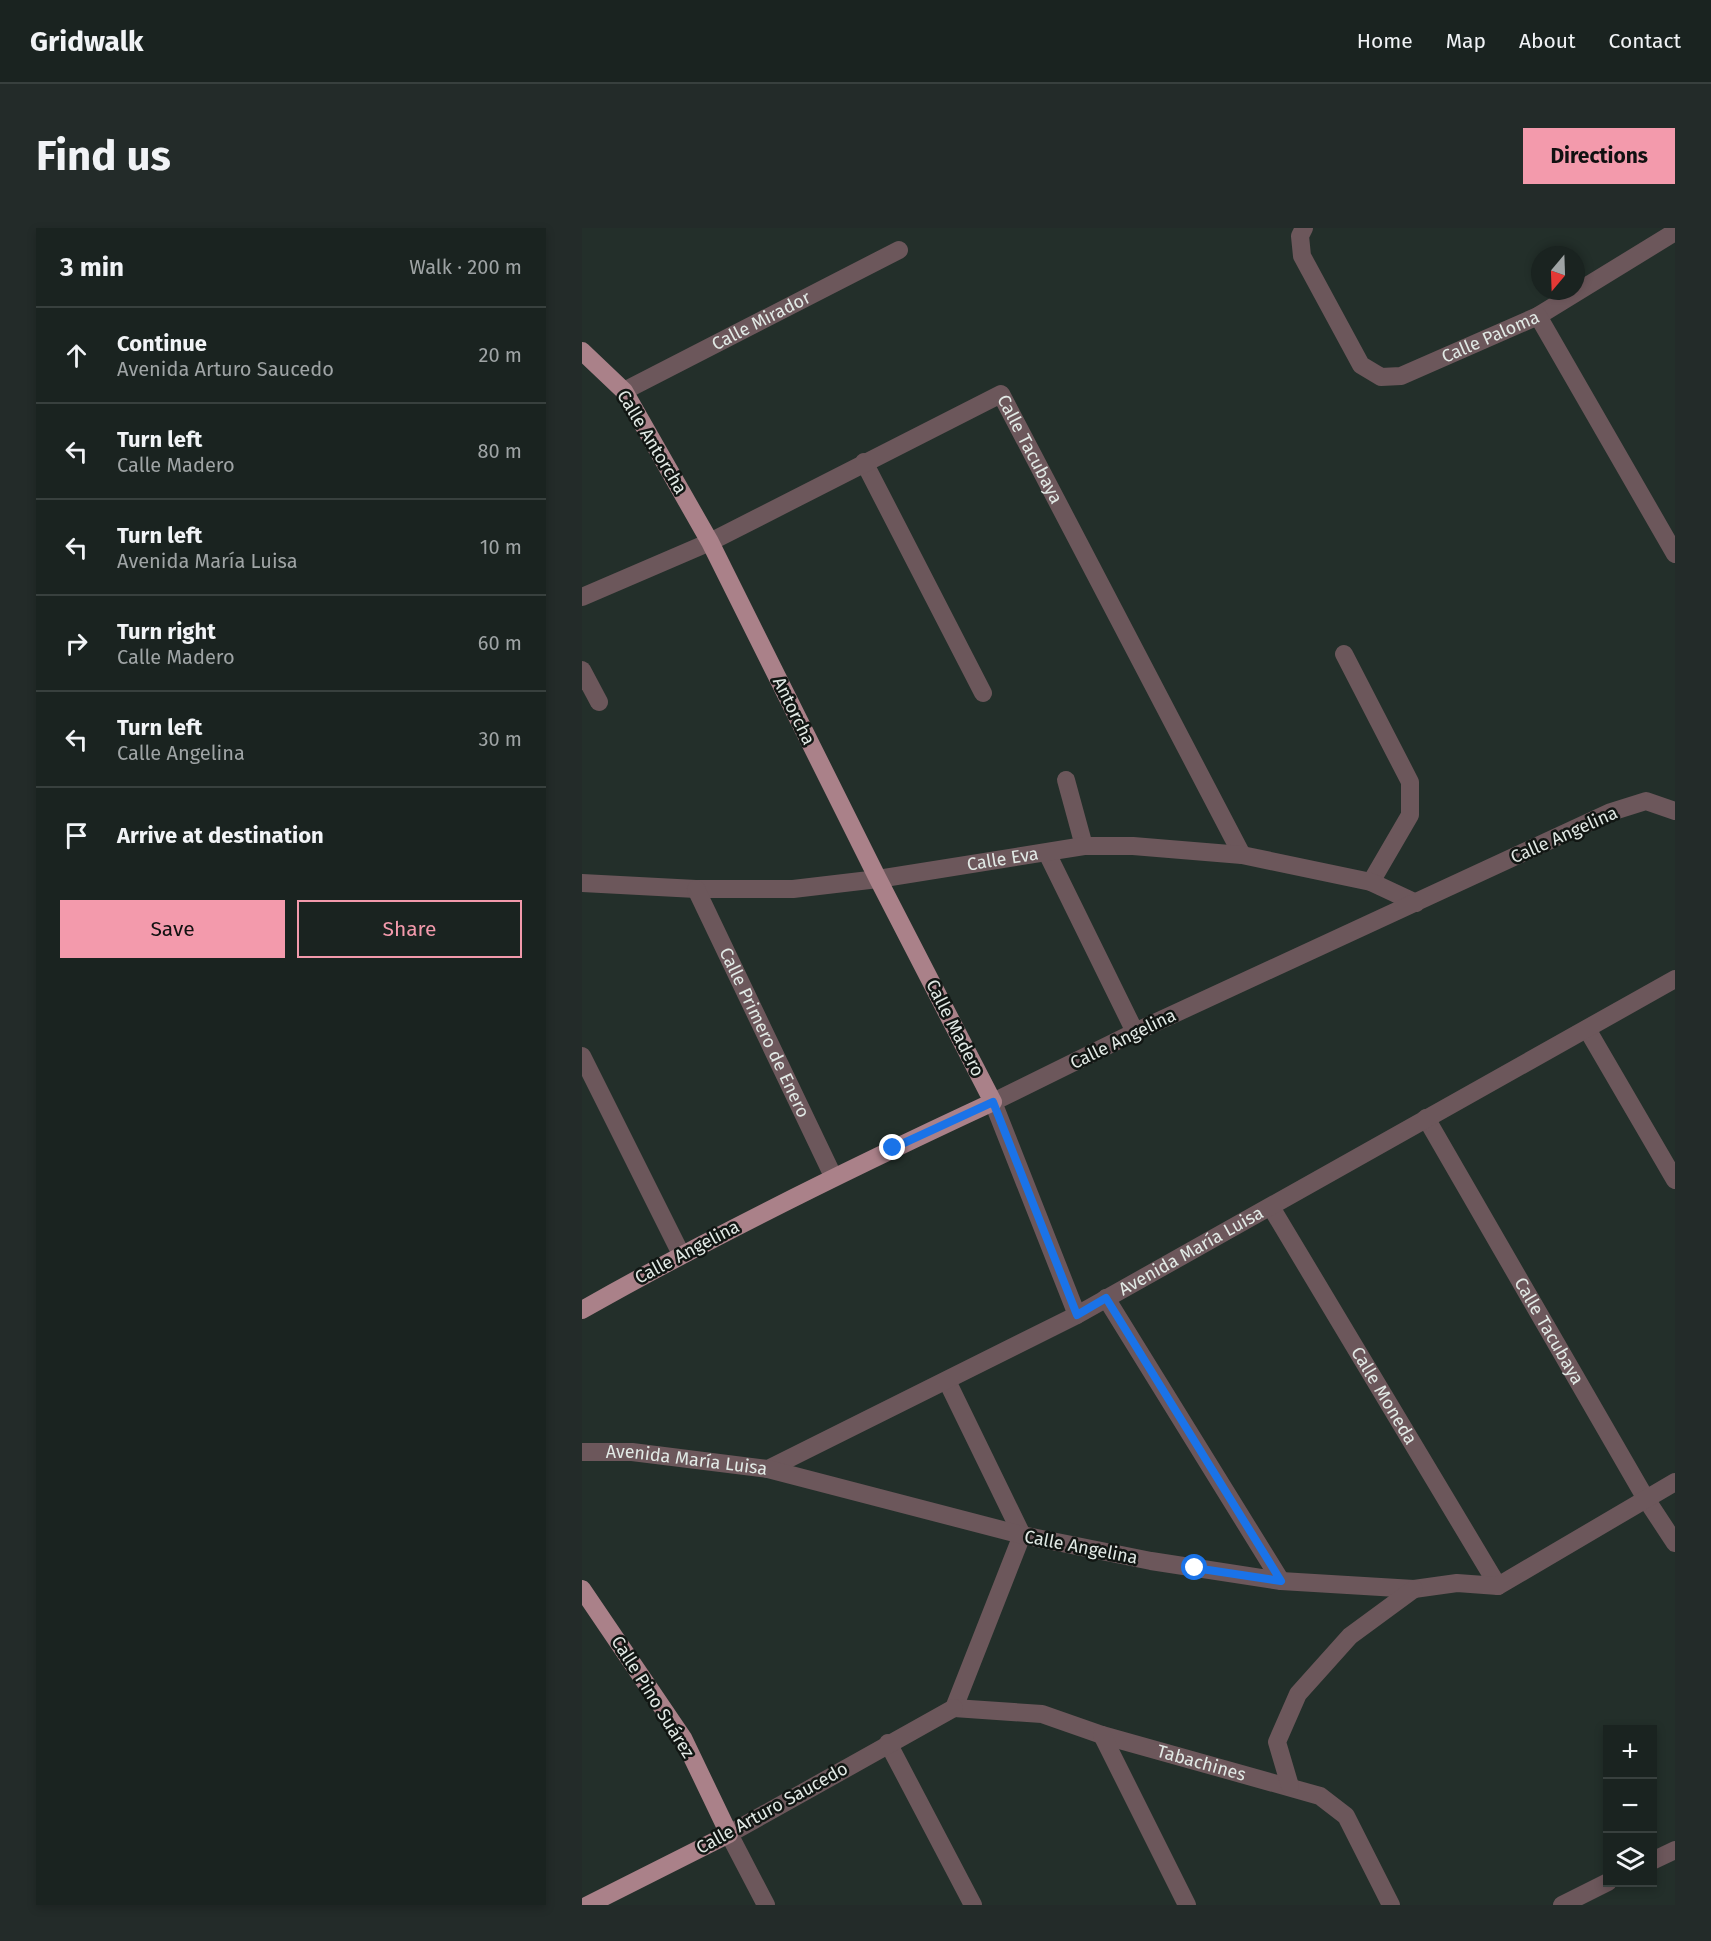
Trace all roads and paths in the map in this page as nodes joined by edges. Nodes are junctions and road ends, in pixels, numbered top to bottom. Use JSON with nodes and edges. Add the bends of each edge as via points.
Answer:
{"nodes":[{"id":1,"x":1304,"y":228,"type":"edge"},
{"id":2,"x":1675,"y":232,"type":"edge"},
{"id":3,"x":899,"y":250,"type":"dead end"},
{"id":4,"x":1538,"y":316,"type":"junction"},
{"id":5,"x":582,"y":351,"type":"edge"},
{"id":6,"x":624,"y":391,"type":"junction"},
{"id":7,"x":864,"y":462,"type":"junction"},
{"id":8,"x":710,"y":542,"type":"junction"},
{"id":9,"x":1675,"y":554,"type":"edge"},
{"id":10,"x":582,"y":597,"type":"edge"},
{"id":11,"x":1344,"y":654,"type":"dead end"},
{"id":12,"x":582,"y":669,"type":"edge"},
{"id":13,"x":983,"y":693,"type":"dead end"},
{"id":14,"x":598,"y":702,"type":"dead end"},
{"id":15,"x":1066,"y":780,"type":"dead end"},
{"id":16,"x":1675,"y":811,"type":"edge"},
{"id":17,"x":1084,"y":846,"type":"junction"},
{"id":18,"x":1047,"y":854,"type":"junction"},
{"id":19,"x":1242,"y":855,"type":"junction"},
{"id":20,"x":878,"y":879,"type":"junction"},
{"id":21,"x":1371,"y":882,"type":"junction"},
{"id":22,"x":582,"y":883,"type":"edge"},
{"id":23,"x":696,"y":890,"type":"junction"},
{"id":24,"x":1416,"y":903,"type":"junction"},
{"id":25,"x":1675,"y":979,"type":"edge"},
{"id":26,"x":1587,"y":1029,"type":"junction"},
{"id":27,"x":1135,"y":1032,"type":"junction"},
{"id":28,"x":582,"y":1056,"type":"edge"},
{"id":29,"x":993,"y":1102,"type":"junction"},
{"id":30,"x":1426,"y":1118,"type":"junction"},
{"id":31,"x":833,"y":1176,"type":"junction"},
{"id":32,"x":1675,"y":1180,"type":"edge"},
{"id":33,"x":1271,"y":1206,"type":"junction"},
{"id":34,"x":681,"y":1254,"type":"junction"},
{"id":35,"x":1106,"y":1298,"type":"junction"},
{"id":36,"x":582,"y":1310,"type":"edge"},
{"id":37,"x":1077,"y":1315,"type":"junction"},
{"id":38,"x":947,"y":1382,"type":"junction"},
{"id":39,"x":582,"y":1452,"type":"edge"},
{"id":40,"x":768,"y":1469,"type":"junction"},
{"id":41,"x":1675,"y":1482,"type":"edge"},
{"id":42,"x":1646,"y":1499,"type":"junction"},
{"id":43,"x":1022,"y":1535,"type":"junction"},
{"id":44,"x":1675,"y":1543,"type":"edge"},
{"id":45,"x":1281,"y":1581,"type":"junction"},
{"id":46,"x":1498,"y":1586,"type":"junction"},
{"id":47,"x":582,"y":1588,"type":"edge"},
{"id":48,"x":1414,"y":1589,"type":"junction"},
{"id":49,"x":954,"y":1708,"type":"junction"},
{"id":50,"x":1102,"y":1735,"type":"junction"},
{"id":51,"x":888,"y":1743,"type":"junction"},
{"id":52,"x":1290,"y":1786,"type":"junction"},
{"id":53,"x":729,"y":1834,"type":"junction"},
{"id":54,"x":1675,"y":1850,"type":"edge"},
{"id":55,"x":1657,"y":1859,"type":"edge"},
{"id":56,"x":1603,"y":1884,"type":"edge"},
{"id":57,"x":588,"y":1905,"type":"edge"},
{"id":58,"x":766,"y":1905,"type":"edge"},
{"id":59,"x":973,"y":1905,"type":"edge"},
{"id":60,"x":1187,"y":1905,"type":"edge"},
{"id":61,"x":1390,"y":1905,"type":"edge"},
{"id":62,"x":1562,"y":1905,"type":"edge"}],
"edges":[{"from":1,"to":4,"type":"street","name":"Calle Paloma","via":[[1300,236],[1302,256],[1361,365],[1381,377],[1401,376]]},
{"from":2,"to":4,"type":"street","name":"Calle Paloma"},
{"from":3,"to":6,"type":"street","name":"Calle Mirador"},
{"from":4,"to":9,"type":"street"},
{"from":5,"to":6,"type":"main road","name":"Calle Antorcha"},
{"from":6,"to":8,"type":"main road","name":"Calle Antorcha"},
{"from":7,"to":8,"type":"street","name":"Calle Tacubaya"},
{"from":7,"to":13,"type":"street"},
{"from":7,"to":19,"type":"street","name":"Calle Tacubaya","via":[[1001,394]]},
{"from":8,"to":10,"type":"street","name":"Calle Tacubaya"},
{"from":8,"to":20,"type":"main road","name":"Antorcha"},
{"from":11,"to":21,"type":"street","via":[[1410,782],[1410,815]]},
{"from":12,"to":14,"type":"street"},
{"from":15,"to":17,"type":"street"},
{"from":16,"to":24,"type":"street","name":"Calle Angelina","via":[[1646,801],[1611,812]]},
{"from":17,"to":18,"type":"street","name":"Calle Eva"},
{"from":17,"to":19,"type":"street","name":"Calle Eva"},
{"from":18,"to":20,"type":"street","name":"Calle Eva"},
{"from":18,"to":27,"type":"street"},
{"from":19,"to":21,"type":"street","name":"Calle Eva"},
{"from":20,"to":23,"type":"street","name":"Calle Eva","via":[[792,889]]},
{"from":20,"to":29,"type":"main road","name":"Calle Madero"},
{"from":21,"to":24,"type":"street","name":"Calle Eva"},
{"from":22,"to":23,"type":"street","name":"Calle Eva"},
{"from":23,"to":31,"type":"street","name":"Calle Primero de Enero"},
{"from":24,"to":27,"type":"street","name":"Calle Angelina"},
{"from":25,"to":26,"type":"street","name":"Avenida María Luisa"},
{"from":26,"to":30,"type":"street","name":"Avenida María Luisa"},
{"from":26,"to":32,"type":"street"},
{"from":27,"to":29,"type":"street","name":"Calle Angelina"},
{"from":28,"to":34,"type":"street"},
{"from":29,"to":31,"type":"main road","name":"Calle Angelina"},
{"from":29,"to":37,"type":"street","name":"Calle Madero"},
{"from":30,"to":33,"type":"street","name":"Avenida María Luisa"},
{"from":30,"to":42,"type":"street","name":"Calle Tacubaya"},
{"from":31,"to":34,"type":"main road","name":"Calle Angelina"},
{"from":33,"to":35,"type":"street","name":"Avenida María Luisa"},
{"from":33,"to":46,"type":"street","name":"Calle Moneda"},
{"from":34,"to":36,"type":"main road","name":"Calle Angelina"},
{"from":35,"to":37,"type":"street","name":"Avenida María Luisa"},
{"from":35,"to":45,"type":"street"},
{"from":37,"to":38,"type":"street","name":"Avenida María Luisa"},
{"from":38,"to":40,"type":"street","name":"Avenida María Luisa"},
{"from":38,"to":43,"type":"street"},
{"from":39,"to":40,"type":"street","name":"Avenida María Luisa","via":[[632,1452]]},
{"from":40,"to":43,"type":"street","name":"Calle Angelina"},
{"from":41,"to":42,"type":"street"},
{"from":42,"to":44,"type":"street","name":"Calle Tacubaya"},
{"from":42,"to":46,"type":"street"},
{"from":43,"to":45,"type":"street","name":"Calle Angelina","via":[[1151,1561]]},
{"from":43,"to":49,"type":"street"},
{"from":45,"to":48,"type":"street","name":"Calle Angelina"},
{"from":46,"to":48,"type":"street","name":"Calle Angelina","via":[[1457,1583]]},
{"from":47,"to":53,"type":"main road","name":"Calle Pino Suárez","via":[[683,1738]]},
{"from":48,"to":52,"type":"street","via":[[1350,1636],[1298,1694],[1277,1742]]},
{"from":49,"to":50,"type":"street","name":"Tabachines","via":[[1041,1714]]},
{"from":49,"to":51,"type":"street","name":"Calle Arturo Saucedo"},
{"from":50,"to":52,"type":"street","name":"Tabachines"},
{"from":50,"to":60,"type":"street"},
{"from":51,"to":53,"type":"street","name":"Calle Arturo Saucedo"},
{"from":51,"to":59,"type":"street"},
{"from":52,"to":61,"type":"street","name":"Tabachines","via":[[1320,1796],[1346,1816]]},
{"from":53,"to":57,"type":"main road","name":"Calle Arturo Saucedo"},
{"from":53,"to":58,"type":"street","name":"Calle Pino Suárez"},
{"from":54,"to":55,"type":"street"},
{"from":56,"to":62,"type":"street"}]}
